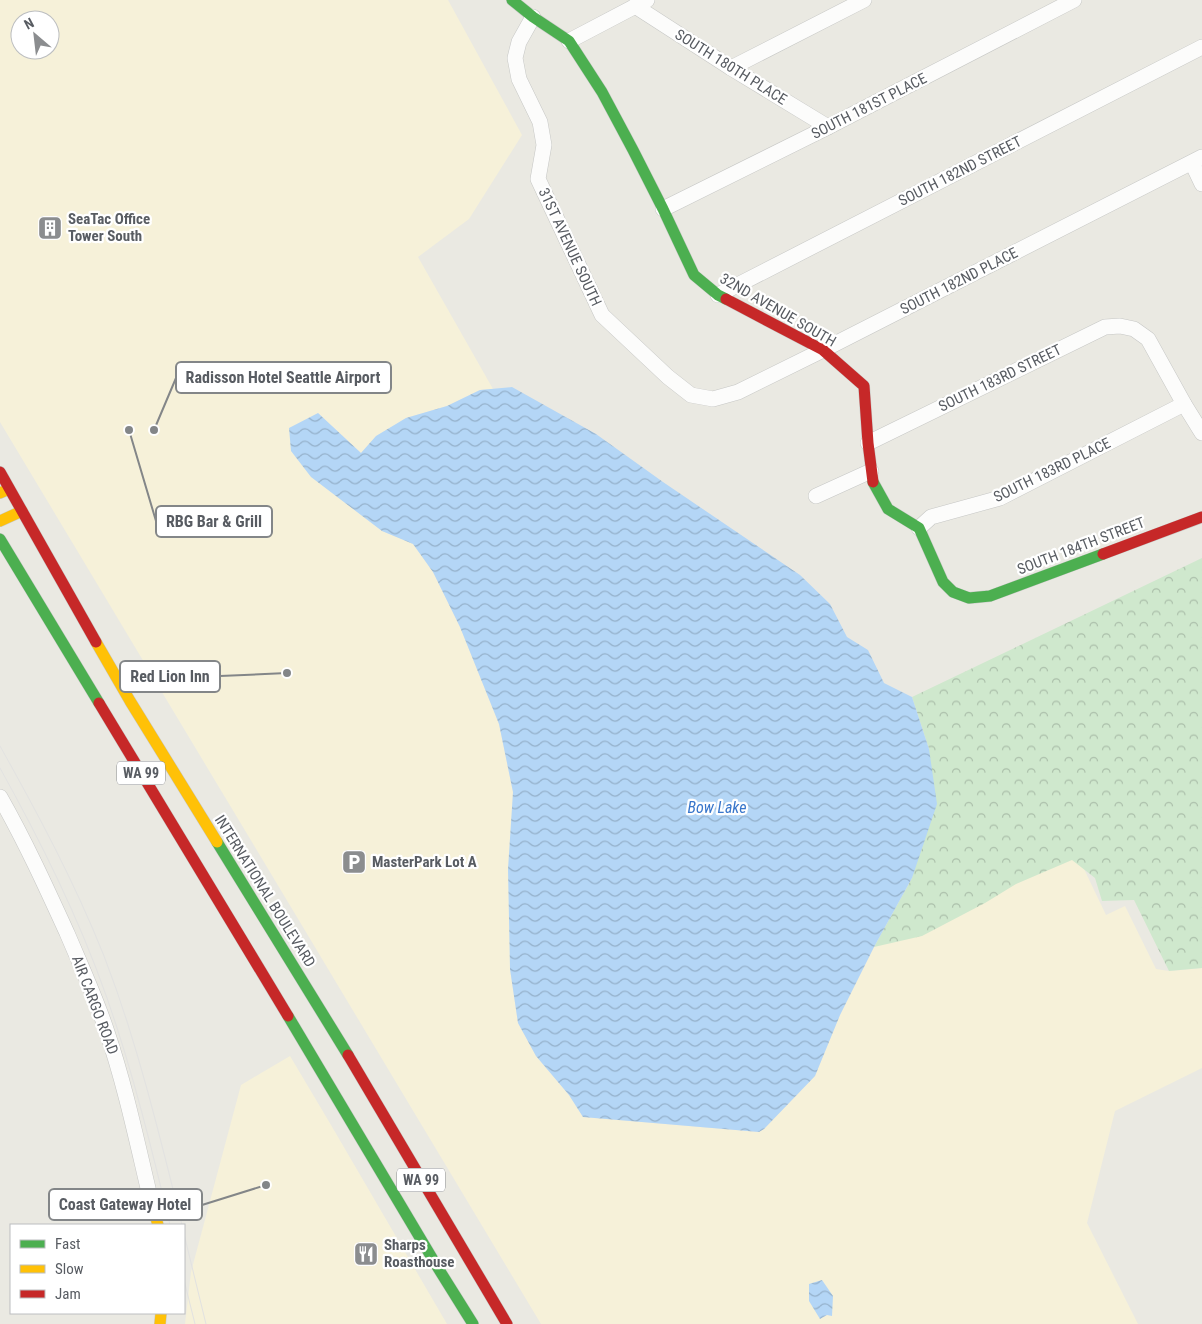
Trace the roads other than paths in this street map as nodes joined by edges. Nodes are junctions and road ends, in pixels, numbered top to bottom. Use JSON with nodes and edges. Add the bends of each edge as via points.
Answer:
{"nodes":[{"id":1,"x":512,"y":0,"type":"edge"},
{"id":2,"x":864,"y":0,"type":"edge"},
{"id":3,"x":1074,"y":0,"type":"edge"},
{"id":4,"x":641,"y":3,"type":"edge"},
{"id":5,"x":533,"y":17,"type":"junction"},
{"id":6,"x":569,"y":41,"type":"junction"},
{"id":7,"x":1202,"y":47,"type":"edge"},
{"id":8,"x":731,"y":68,"type":"junction"},
{"id":9,"x":828,"y":128,"type":"junction"},
{"id":10,"x":1197,"y":160,"type":"edge"},
{"id":11,"x":1202,"y":184,"type":"edge"},
{"id":12,"x":663,"y":208,"type":"junction"},
{"id":13,"x":718,"y":295,"type":"junction"},
{"id":14,"x":823,"y":350,"type":"junction"},
{"id":15,"x":713,"y":399,"type":"joint"},
{"id":16,"x":1184,"y":404,"type":"junction"},
{"id":17,"x":1202,"y":433,"type":"edge"},
{"id":18,"x":868,"y":442,"type":"junction"},
{"id":19,"x":871,"y":471,"type":"junction"},
{"id":20,"x":0,"y":472,"type":"edge"},
{"id":21,"x":5,"y":491,"type":"edge"},
{"id":22,"x":816,"y":496,"type":"dead end"},
{"id":23,"x":22,"y":511,"type":"junction"},
{"id":24,"x":1202,"y":517,"type":"edge"},
{"id":25,"x":0,"y":522,"type":"edge"},
{"id":26,"x":919,"y":528,"type":"junction"},
{"id":27,"x":0,"y":539,"type":"edge"},
{"id":28,"x":0,"y":797,"type":"edge"},
{"id":29,"x":152,"y":1205,"type":"joint"},
{"id":30,"x":158,"y":1224,"type":"edge"},
{"id":31,"x":473,"y":1324,"type":"edge"},
{"id":32,"x":507,"y":1324,"type":"edge"}],
"edges":[{"from":1,"to":5,"type":"main road","name":"32ND AVENUE SOUTH"},
{"from":2,"to":8,"type":"street"},
{"from":3,"to":9,"type":"street","name":"SOUTH 181ST PLACE"},
{"from":4,"to":6,"type":"street","name":"SOUTH 180TH PLACE"},
{"from":4,"to":8,"type":"street","name":"SOUTH 180TH PLACE"},
{"from":5,"to":6,"type":"main road","name":"32ND AVENUE SOUTH"},
{"from":5,"to":15,"type":"street","name":"31ST AVENUE SOUTH","via":[[519,42],[515,58],[519,79],[540,122],[544,145],[538,179],[602,315],[691,395]]},
{"from":6,"to":12,"type":"main road","name":"32ND AVENUE SOUTH","via":[[602,92]]},
{"from":7,"to":13,"type":"street","name":"SOUTH 182ND STREET"},
{"from":8,"to":9,"type":"street","name":"SOUTH 180TH PLACE"},
{"from":9,"to":12,"type":"street","name":"SOUTH 181ST PLACE"},
{"from":10,"to":11,"type":"street"},
{"from":10,"to":14,"type":"street","name":"SOUTH 182ND PLACE"},
{"from":12,"to":13,"type":"main road","name":"32ND AVENUE SOUTH","via":[[694,275]]},
{"from":13,"to":14,"type":"main road","name":"32ND AVENUE SOUTH"},
{"from":14,"to":15,"type":"street","name":"SOUTH 182ND PLACE","via":[[738,392]]},
{"from":14,"to":18,"type":"main road","name":"32ND AVENUE SOUTH","via":[[864,386]]},
{"from":16,"to":17,"type":"street"},
{"from":16,"to":18,"type":"street","name":"SOUTH 183RD STREET","via":[[1148,339],[1134,329],[1105,327]]},
{"from":16,"to":26,"type":"street","name":"SOUTH 183RD PLACE","via":[[1000,498],[931,517]]},
{"from":18,"to":19,"type":"main road","name":"32ND AVENUE SOUTH"},
{"from":19,"to":22,"type":"street"},
{"from":19,"to":26,"type":"main road","name":"32ND AVENUE SOUTH","via":[[872,483],[888,508]]},
{"from":20,"to":21,"type":"main road","name":"INTERNATIONAL BOULEVARD","number":"WA 99"},
{"from":21,"to":23,"type":"main road","name":"INTERNATIONAL BOULEVARD","number":"WA 99"},
{"from":23,"to":25,"type":"main road"},
{"from":23,"to":32,"type":"main road","name":"INTERNATIONAL BOULEVARD","number":"WA 99","via":[[130,702],[375,1099]]},
{"from":24,"to":26,"type":"main road","name":"SOUTH 184TH STREET","via":[[990,596],[969,598],[953,592],[943,582]]},
{"from":27,"to":31,"type":"main road","number":"WA 99"},
{"from":28,"to":29,"type":"street","name":"AIR CARGO ROAD","via":[[46,887],[98,1006],[120,1075]]},
{"from":29,"to":30,"type":"main road","name":"AIR CARGO ROAD"}]}
